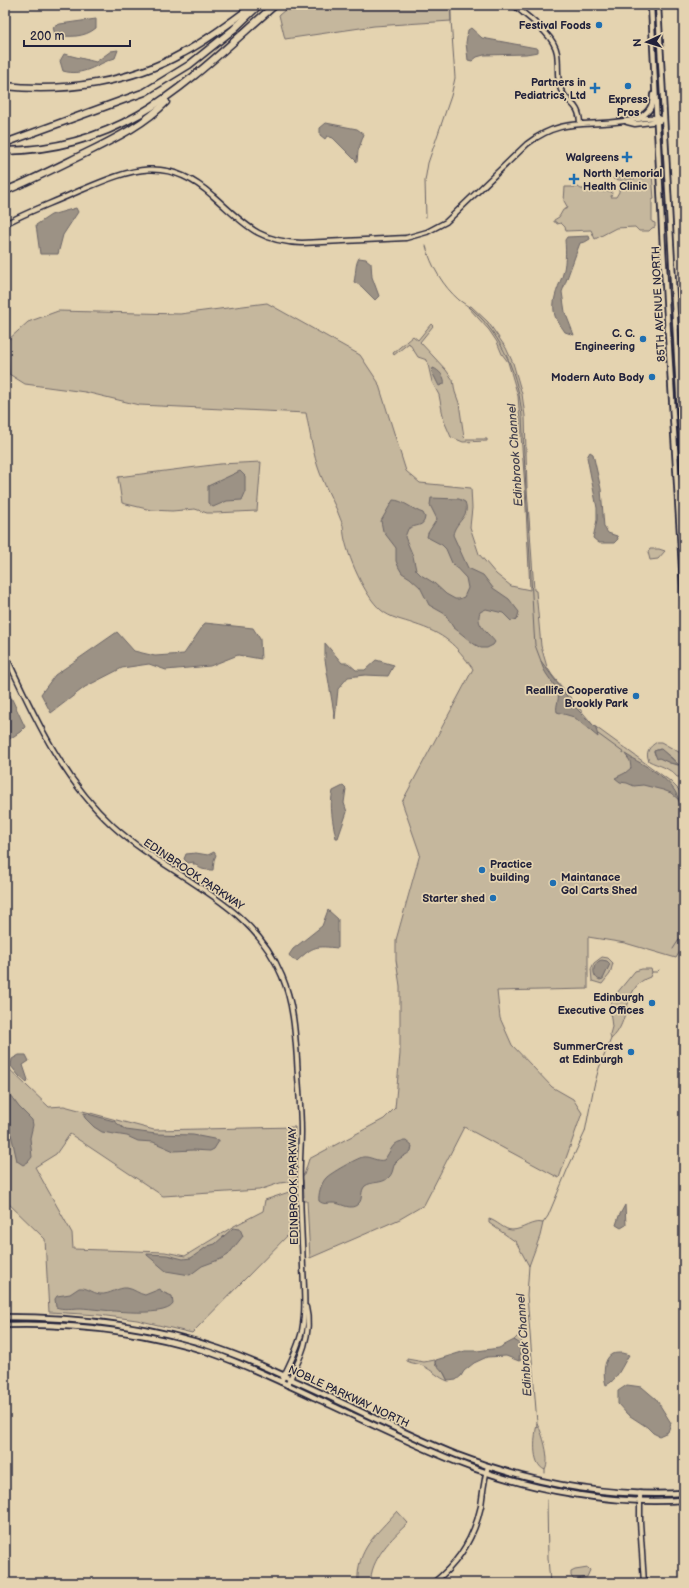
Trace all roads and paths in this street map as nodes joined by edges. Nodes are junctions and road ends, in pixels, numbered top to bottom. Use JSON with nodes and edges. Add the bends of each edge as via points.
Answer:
{"nodes":[{"id":1,"x":254,"y":5,"type":"edge"},
{"id":2,"x":259,"y":5,"type":"edge"},
{"id":3,"x":275,"y":5,"type":"edge"},
{"id":4,"x":514,"y":5,"type":"edge"},
{"id":5,"x":651,"y":5,"type":"edge"},
{"id":6,"x":658,"y":5,"type":"edge"},
{"id":7,"x":653,"y":46,"type":"junction"},
{"id":8,"x":5,"y":86,"type":"edge"},
{"id":9,"x":177,"y":90,"type":"junction"},
{"id":10,"x":639,"y":118,"type":"junction"},
{"id":11,"x":657,"y":120,"type":"junction"},
{"id":12,"x":664,"y":120,"type":"junction"},
{"id":13,"x":626,"y":121,"type":"junction"},
{"id":14,"x":580,"y":123,"type":"junction"},
{"id":15,"x":5,"y":143,"type":"edge"},
{"id":16,"x":5,"y":151,"type":"edge"},
{"id":17,"x":8,"y":190,"type":"edge"},
{"id":18,"x":5,"y":224,"type":"edge"},
{"id":19,"x":684,"y":484,"type":"edge"},
{"id":20,"x":684,"y":602,"type":"edge"},
{"id":21,"x":5,"y":654,"type":"edge"},
{"id":22,"x":305,"y":1305,"type":"junction"},
{"id":23,"x":5,"y":1317,"type":"edge"},
{"id":24,"x":5,"y":1325,"type":"edge"},
{"id":25,"x":284,"y":1376,"type":"junction"},
{"id":26,"x":290,"y":1379,"type":"junction"},
{"id":27,"x":282,"y":1382,"type":"junction"},
{"id":28,"x":288,"y":1385,"type":"junction"},
{"id":29,"x":488,"y":1466,"type":"junction"},
{"id":30,"x":486,"y":1472,"type":"junction"},
{"id":31,"x":640,"y":1493,"type":"junction"},
{"id":32,"x":684,"y":1493,"type":"edge"},
{"id":33,"x":640,"y":1500,"type":"junction"},
{"id":34,"x":684,"y":1500,"type":"edge"},
{"id":35,"x":433,"y":1583,"type":"edge"},
{"id":36,"x":644,"y":1583,"type":"edge"}],
"edges":[{"from":1,"to":8,"type":"highway","via":[[183,53],[150,68],[75,87]]},
{"from":2,"to":15,"type":"highway","via":[[189,65],[145,92]]},
{"from":3,"to":9,"type":"highway"},
{"from":4,"to":14,"type":"street","via":[[552,41],[557,53],[560,86],[577,109]]},
{"from":5,"to":7,"type":"main road","name":"85TH AVENUE NORTH"},
{"from":6,"to":12,"type":"main road","name":"85TH AVENUE NORTH"},
{"from":7,"to":10,"type":"main road","via":[[653,104],[649,111]]},
{"from":7,"to":11,"type":"main road","name":"85TH AVENUE NORTH"},
{"from":9,"to":16,"type":"highway","via":[[149,110],[87,139],[50,148]]},
{"from":9,"to":17,"type":"highway","via":[[156,113],[127,131]]},
{"from":10,"to":11,"type":"street"},
{"from":10,"to":13,"type":"street"},
{"from":11,"to":12,"type":"street"},
{"from":11,"to":13,"type":"street","via":[[635,124]]},
{"from":11,"to":20,"type":"main road","name":"85TH AVENUE NORTH"},
{"from":12,"to":19,"type":"main road","name":"85TH AVENUE NORTH"},
{"from":13,"to":14,"type":"street"},
{"from":14,"to":18,"type":"street","via":[[557,127],[539,136],[527,144],[446,222],[427,232],[406,238],[302,244],[273,240],[247,227],[195,182],[172,172],[154,170],[118,176]]},
{"from":21,"to":22,"type":"street","name":"EDINBROOK PARKWAY","via":[[48,742],[70,777],[90,802],[137,847],[250,925],[279,968],[291,1002],[296,1040],[301,1123],[300,1184]]},
{"from":22,"to":25,"type":"street","name":"EDINBROOK PARKWAY","via":[[300,1337]]},
{"from":22,"to":26,"type":"street","name":"EDINBROOK PARKWAY","via":[[307,1335],[303,1351]]},
{"from":23,"to":25,"type":"main road","name":"NOBLE PARKWAY NORTH","via":[[91,1321],[155,1331],[220,1349]]},
{"from":24,"to":27,"type":"main road","name":"NOBLE PARKWAY NORTH","via":[[87,1327],[152,1337],[216,1355]]},
{"from":25,"to":26,"type":"main road","name":"NOBLE PARKWAY NORTH"},
{"from":25,"to":27,"type":"street","name":"EDINBROOK PARKWAY"},
{"from":26,"to":28,"type":"street","name":"EDINBROOK PARKWAY"},
{"from":26,"to":29,"type":"main road","name":"NOBLE PARKWAY NORTH","via":[[424,1441]]},
{"from":27,"to":28,"type":"main road","name":"NOBLE PARKWAY NORTH"},
{"from":28,"to":30,"type":"main road","name":"NOBLE PARKWAY NORTH","via":[[438,1454]]},
{"from":29,"to":30,"type":"street"},
{"from":29,"to":31,"type":"main road","name":"NOBLE PARKWAY NORTH","via":[[558,1484],[594,1490]]},
{"from":30,"to":33,"type":"main road","name":"NOBLE PARKWAY NORTH","via":[[560,1491]]},
{"from":30,"to":35,"type":"street","via":[[473,1534],[460,1557]]},
{"from":31,"to":32,"type":"main road","name":"NOBLE PARKWAY NORTH"},
{"from":31,"to":33,"type":"street"},
{"from":33,"to":34,"type":"main road","name":"NOBLE PARKWAY NORTH"},
{"from":33,"to":36,"type":"street"}]}
